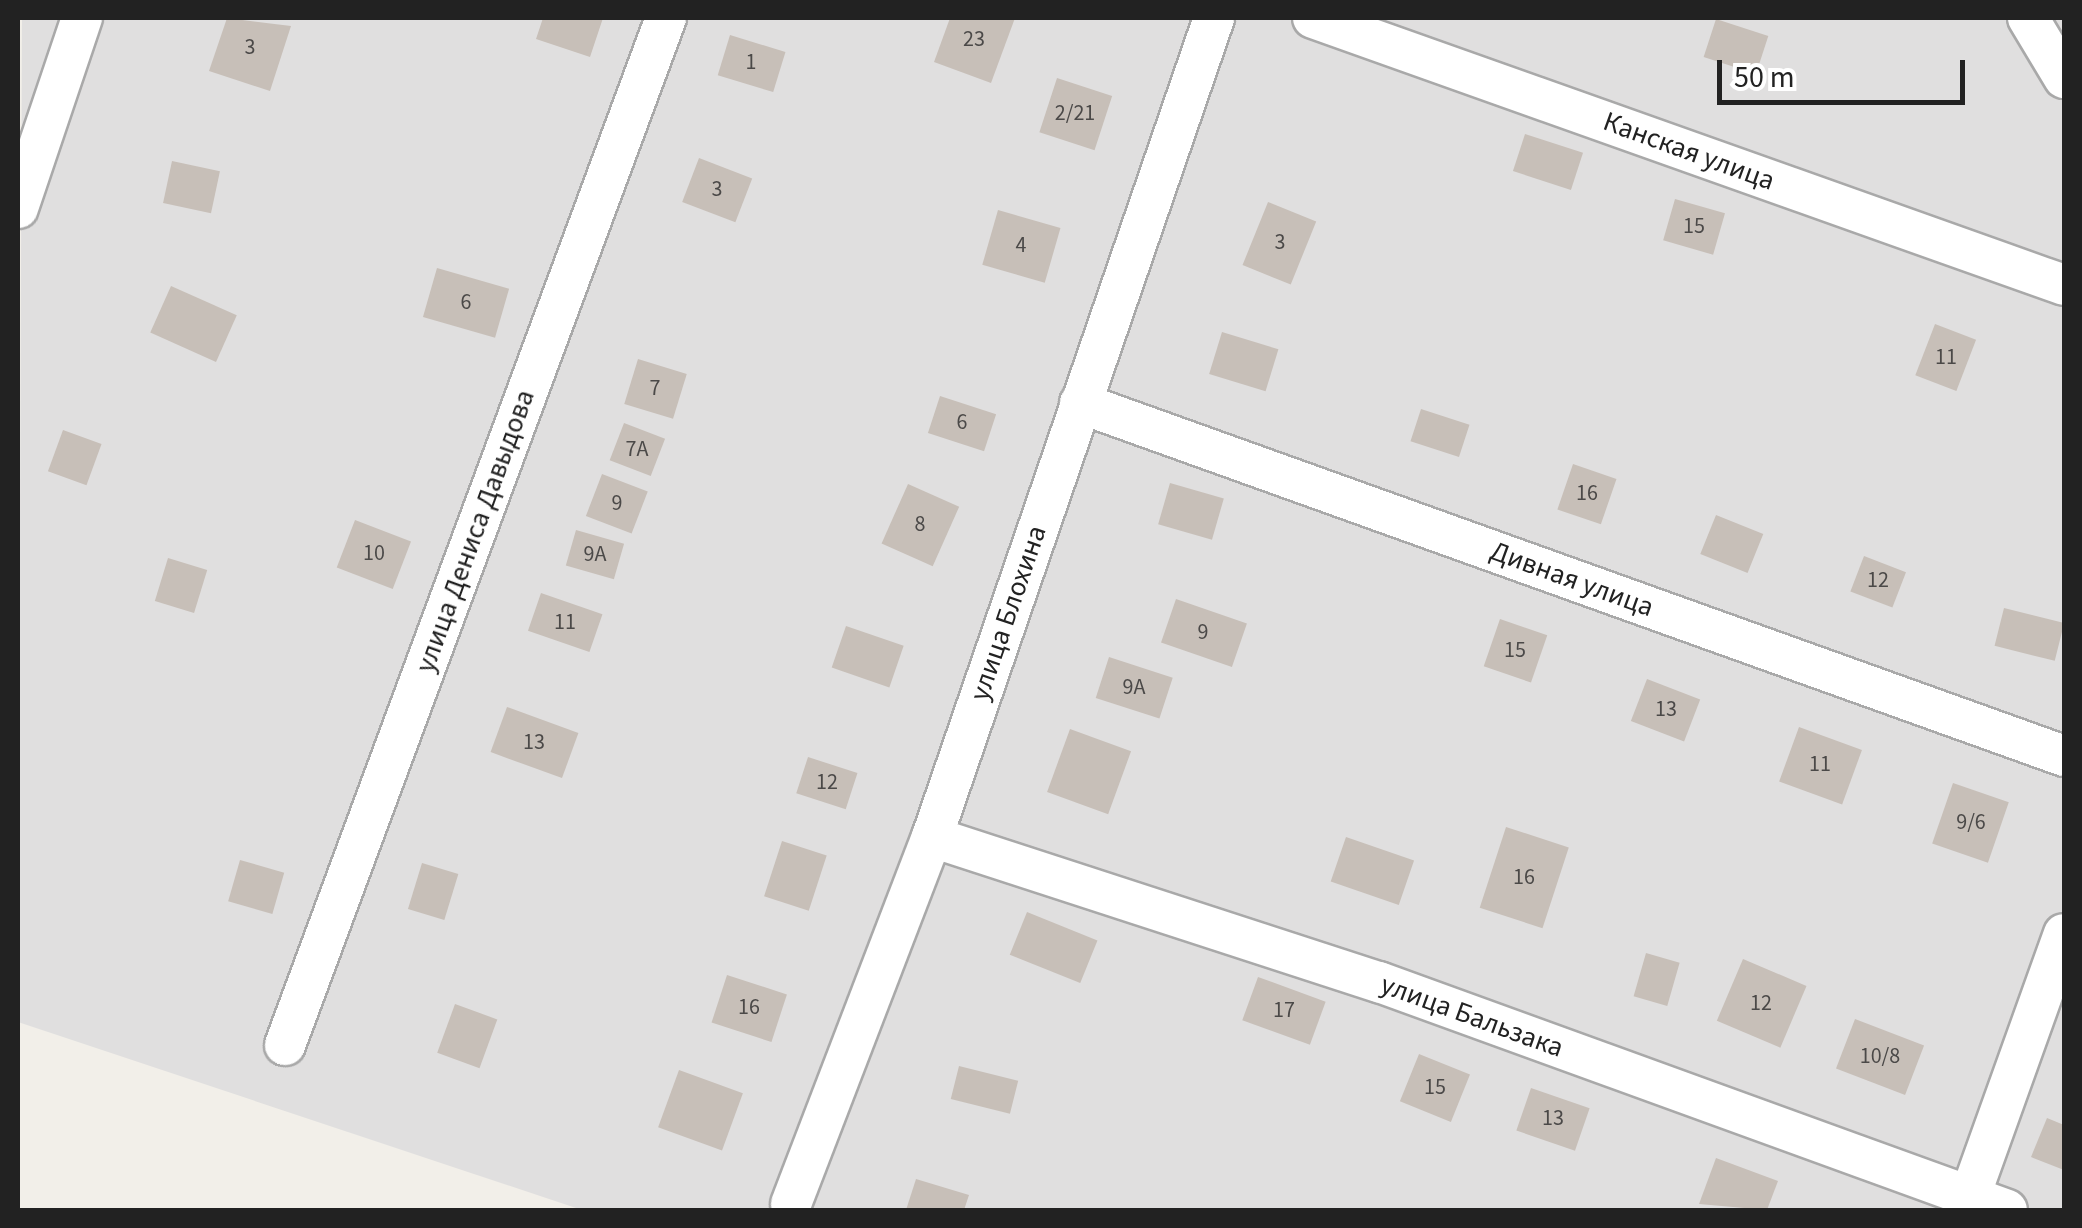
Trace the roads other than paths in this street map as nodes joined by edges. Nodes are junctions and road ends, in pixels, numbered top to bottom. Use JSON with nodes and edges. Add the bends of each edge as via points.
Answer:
{"nodes":[{"id":1,"x":82,"y":18,"type":"edge"},
{"id":2,"x":666,"y":18,"type":"edge"},
{"id":3,"x":1214,"y":18,"type":"edge"},
{"id":4,"x":1314,"y":18,"type":"edge"},
{"id":5,"x":2028,"y":18,"type":"edge"},
{"id":6,"x":2064,"y":78,"type":"edge"},
{"id":7,"x":18,"y":208,"type":"edge"},
{"id":8,"x":2064,"y":285,"type":"edge"},
{"id":9,"x":1080,"y":403,"type":"junction"},
{"id":10,"x":2064,"y":756,"type":"edge"},
{"id":11,"x":932,"y":837,"type":"junction"},
{"id":12,"x":2064,"y":934,"type":"edge"},
{"id":13,"x":285,"y":1044,"type":"dead end"},
{"id":14,"x":791,"y":1204,"type":"dead end"},
{"id":15,"x":1981,"y":1206,"type":"edge"}],
"edges":[{"from":1,"to":7,"type":"street"},
{"from":2,"to":13,"type":"street","name":"улица Дениса Давыдова"},
{"from":3,"to":9,"type":"street","name":"улица Блохина"},
{"from":4,"to":8,"type":"street","name":"Канская улица"},
{"from":5,"to":6,"type":"street"},
{"from":9,"to":10,"type":"street","name":"Дивная улица"},
{"from":9,"to":11,"type":"street","name":"улица Блохина"},
{"from":11,"to":14,"type":"street","name":"улица Блохина"},
{"from":11,"to":15,"type":"street","name":"улица Бальзака","via":[[1380,982]]},
{"from":12,"to":15,"type":"street"}]}
